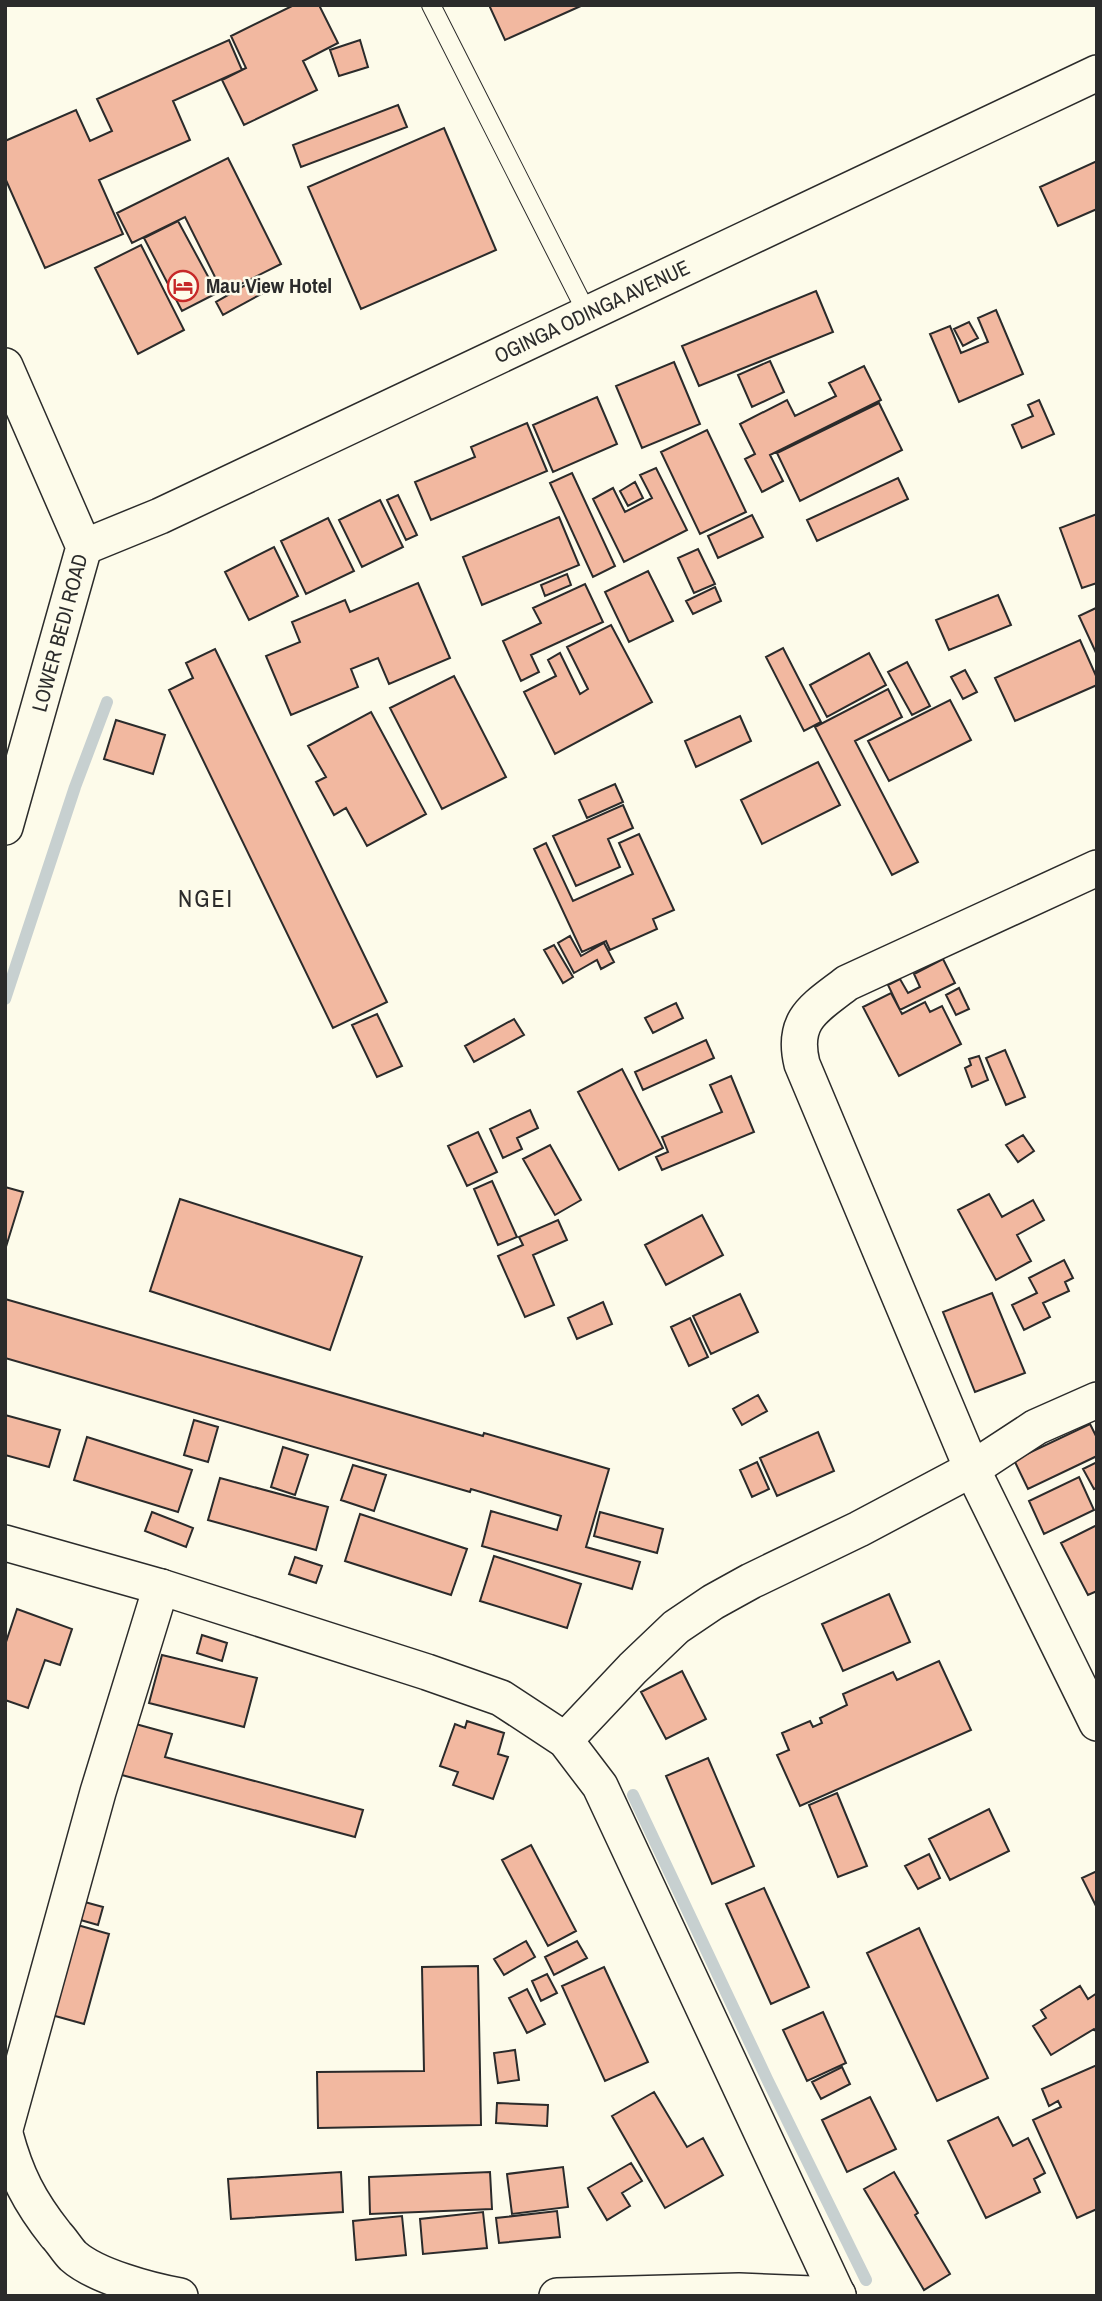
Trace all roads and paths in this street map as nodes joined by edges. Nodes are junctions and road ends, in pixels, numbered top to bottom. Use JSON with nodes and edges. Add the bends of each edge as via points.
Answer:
{"nodes":[{"id":1,"x":430,"y":5,"type":"edge"},
{"id":2,"x":1097,"y":73,"type":"edge"},
{"id":3,"x":587,"y":313,"type":"junction"},
{"id":4,"x":5,"y":366,"type":"edge"},
{"id":5,"x":84,"y":547,"type":"junction"},
{"id":6,"x":5,"y":827,"type":"edge"},
{"id":7,"x":1097,"y":868,"type":"edge"},
{"id":8,"x":1097,"y":1400,"type":"edge"},
{"id":9,"x":972,"y":1469,"type":"junction"},
{"id":10,"x":5,"y":1543,"type":"edge"},
{"id":11,"x":161,"y":1587,"type":"junction"},
{"id":12,"x":1097,"y":1723,"type":"edge"},
{"id":13,"x":565,"y":1740,"type":"junction"},
{"id":14,"x":5,"y":2131,"type":"edge"},
{"id":15,"x":180,"y":2296,"type":"edge"},
{"id":16,"x":557,"y":2296,"type":"edge"},
{"id":17,"x":838,"y":2296,"type":"edge"}],
"edges":[{"from":1,"to":3,"type":"lane"},
{"from":2,"to":3,"type":"street","name":"OGINGA ODINGA AVENUE"},
{"from":3,"to":5,"type":"street","name":"OGINGA ODINGA AVENUE","via":[[160,516]]},
{"from":4,"to":5,"type":"street","name":"LOWER BEDI ROAD"},
{"from":5,"to":6,"type":"street","name":"LOWER BEDI ROAD"},
{"from":7,"to":9,"type":"street","via":[[847,983],[813,1009],[797,1044]]},
{"from":8,"to":9,"type":"street","via":[[1037,1427]]},
{"from":9,"to":12,"type":"street"},
{"from":9,"to":13,"type":"street","via":[[713,1602],[677,1627],[633,1668]]},
{"from":10,"to":11,"type":"street"},
{"from":11,"to":13,"type":"street","via":[[501,1698]]},
{"from":11,"to":14,"type":"street","via":[[98,1792]]},
{"from":13,"to":17,"type":"street","via":[[600,1786]]},
{"from":14,"to":15,"type":"street","via":[[14,2168],[36,2210],[74,2257],[108,2275]]},
{"from":16,"to":17,"type":"street","via":[[739,2291]]}]}
